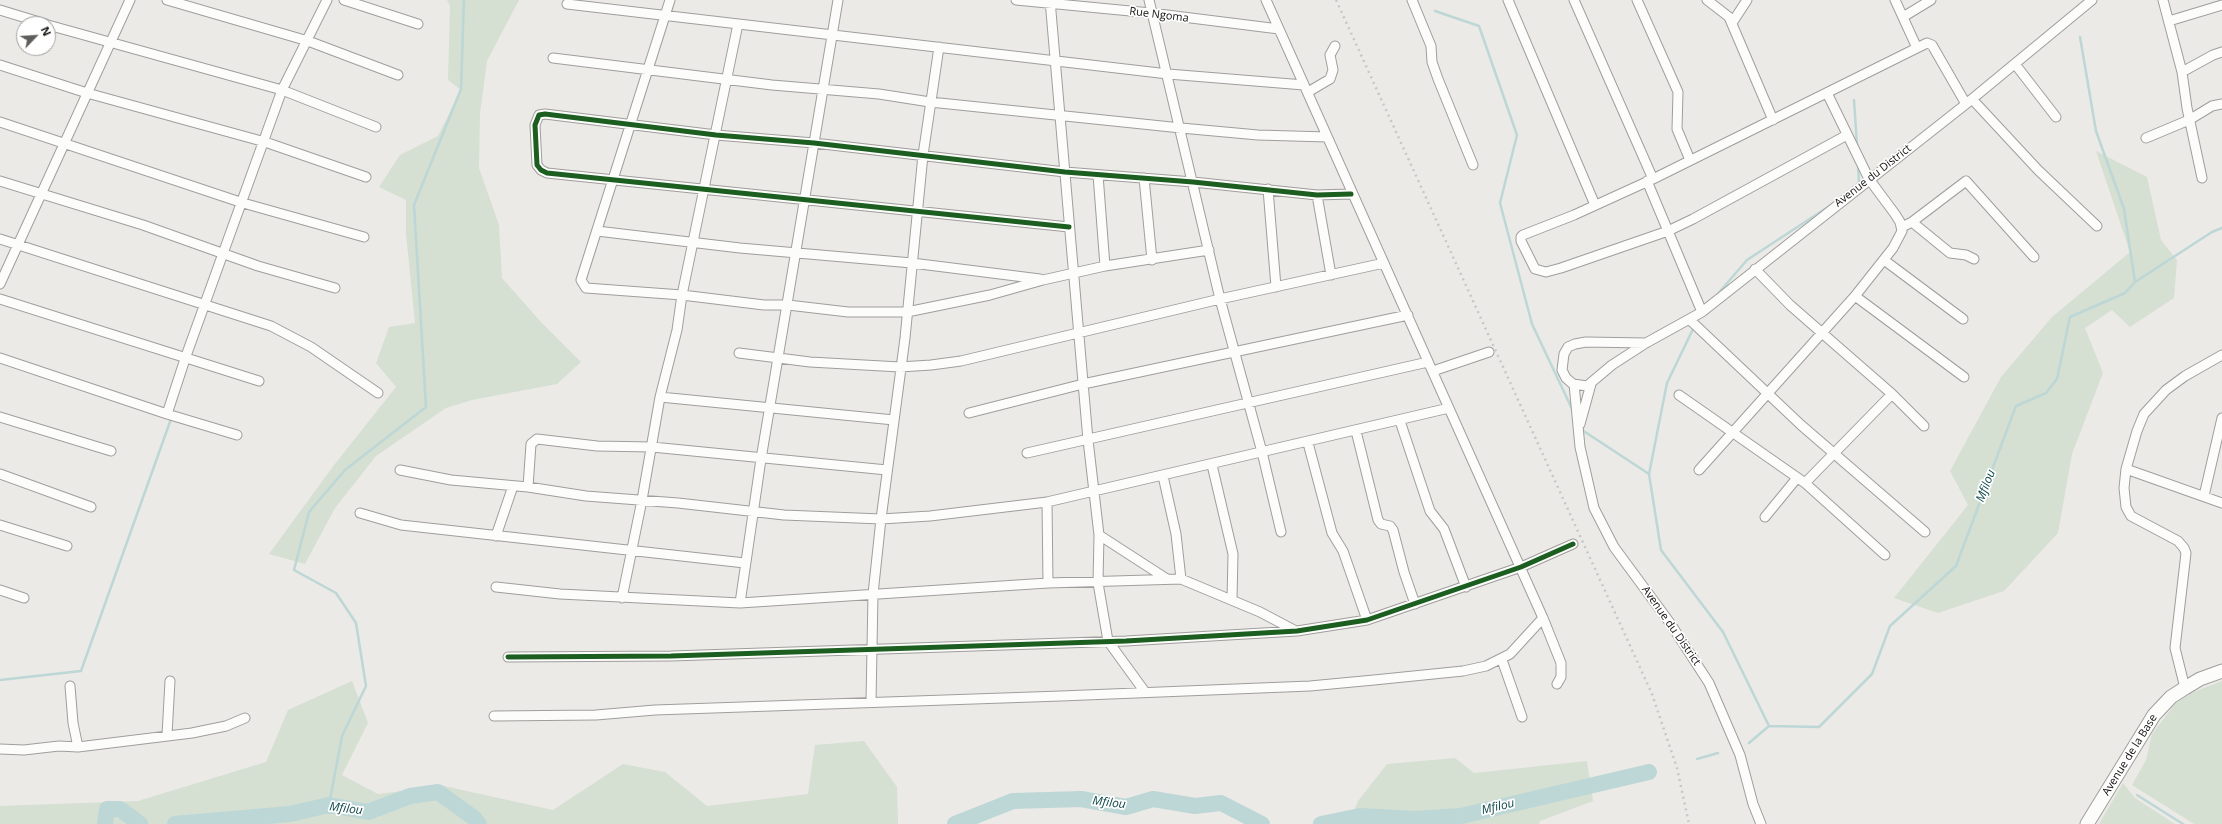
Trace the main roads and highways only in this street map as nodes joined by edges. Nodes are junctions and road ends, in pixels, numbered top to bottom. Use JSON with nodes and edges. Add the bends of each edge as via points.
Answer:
{"nodes":[{"id":1,"x":2222,"y":671,"type":"edge"},
{"id":2,"x":2088,"y":824,"type":"edge"}],
"edges":[{"from":1,"to":2,"type":"main road","name":"Avenue de la Base","via":[[2200,679],[2172,697],[2147,724]]}]}
